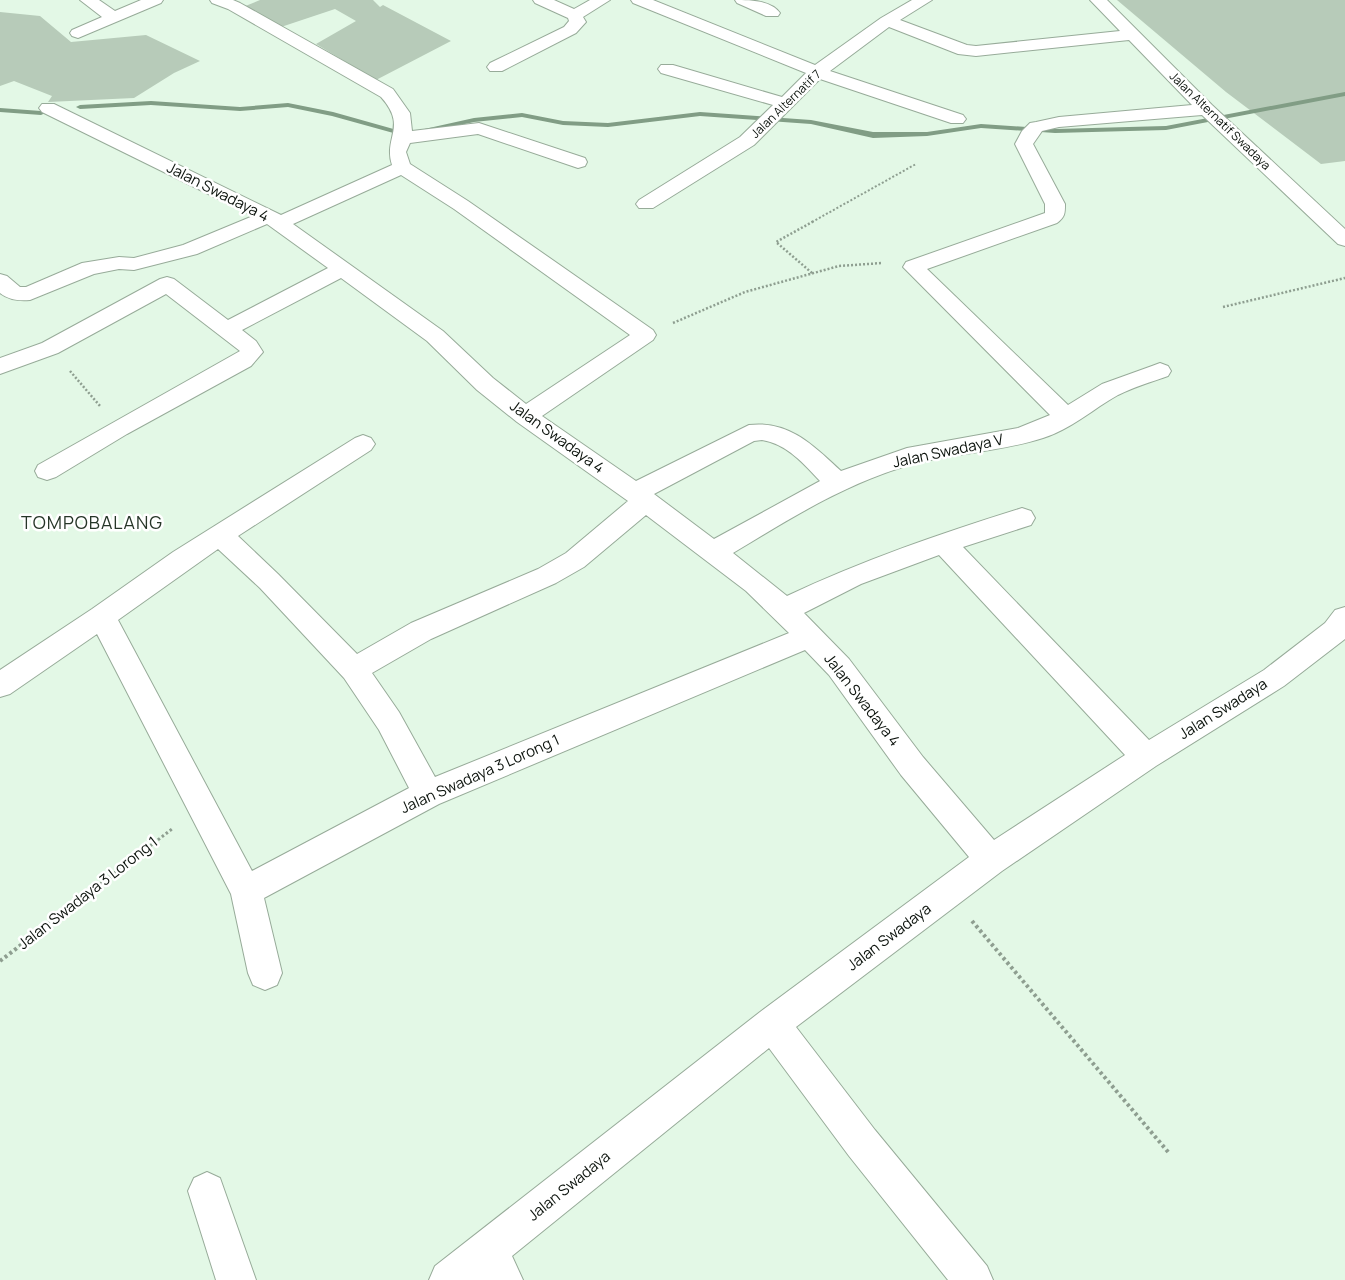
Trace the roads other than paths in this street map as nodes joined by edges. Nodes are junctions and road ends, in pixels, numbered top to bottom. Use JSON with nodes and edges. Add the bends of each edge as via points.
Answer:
{"nodes":[{"id":1,"x":88,"y":0,"type":"edge"},
{"id":2,"x":155,"y":0,"type":"edge"},
{"id":3,"x":218,"y":0,"type":"edge"},
{"id":4,"x":541,"y":0,"type":"edge"},
{"id":5,"x":602,"y":0,"type":"edge"},
{"id":6,"x":638,"y":0,"type":"edge"},
{"id":7,"x":743,"y":0,"type":"edge"},
{"id":8,"x":924,"y":0,"type":"edge"},
{"id":9,"x":1098,"y":0,"type":"edge"},
{"id":10,"x":772,"y":13,"type":"dead end"},
{"id":11,"x":574,"y":15,"type":"junction"},
{"id":12,"x":114,"y":18,"type":"junction"},
{"id":13,"x":887,"y":21,"type":"junction"},
{"id":14,"x":78,"y":33,"type":"dead end"},
{"id":15,"x":1134,"y":35,"type":"junction"},
{"id":16,"x":496,"y":67,"type":"dead end"},
{"id":17,"x":667,"y":69,"type":"dead end"},
{"id":18,"x":817,"y":72,"type":"junction"},
{"id":19,"x":785,"y":104,"type":"junction"},
{"id":20,"x":48,"y":108,"type":"dead end"},
{"id":21,"x":1206,"y":109,"type":"junction"},
{"id":22,"x":957,"y":119,"type":"dead end"},
{"id":23,"x":403,"y":138,"type":"junction"},
{"id":24,"x":578,"y":162,"type":"dead end"},
{"id":25,"x":402,"y":167,"type":"junction"},
{"id":26,"x":646,"y":204,"type":"dead end"},
{"id":27,"x":274,"y":220,"type":"junction"},
{"id":28,"x":1345,"y":240,"type":"edge"},
{"id":29,"x":343,"y":269,"type":"junction"},
{"id":30,"x":0,"y":281,"type":"edge"},
{"id":31,"x":227,"y":329,"type":"junction"},
{"id":32,"x":0,"y":366,"type":"edge"},
{"id":33,"x":1160,"y":370,"type":"dead end"},
{"id":34,"x":525,"y":416,"type":"junction"},
{"id":35,"x":1066,"y":417,"type":"junction"},
{"id":36,"x":363,"y":444,"type":"dead end"},
{"id":37,"x":47,"y":471,"type":"dead end"},
{"id":38,"x":838,"y":483,"type":"junction"},
{"id":39,"x":640,"y":497,"type":"junction"},
{"id":40,"x":1022,"y":518,"type":"dead end"},
{"id":41,"x":221,"y":536,"type":"junction"},
{"id":42,"x":943,"y":543,"type":"junction"},
{"id":43,"x":713,"y":552,"type":"junction"},
{"id":44,"x":784,"y":610,"type":"junction"},
{"id":45,"x":102,"y":617,"type":"junction"},
{"id":46,"x":1345,"y":618,"type":"edge"},
{"id":47,"x":810,"y":636,"type":"junction"},
{"id":48,"x":354,"y":670,"type":"junction"},
{"id":49,"x":0,"y":685,"type":"edge"},
{"id":50,"x":1146,"y":756,"type":"junction"},
{"id":51,"x":428,"y":794,"type":"junction"},
{"id":52,"x":991,"y":860,"type":"junction"},
{"id":53,"x":246,"y":891,"type":"junction"},
{"id":54,"x":265,"y":973,"type":"dead end"},
{"id":55,"x":772,"y":1024,"type":"junction"},
{"id":56,"x":207,"y":1191,"type":"dead end"},
{"id":57,"x":495,"y":1266,"type":"edge"},
{"id":58,"x":236,"y":1280,"type":"edge"},
{"id":59,"x":449,"y":1280,"type":"edge"},
{"id":60,"x":973,"y":1280,"type":"edge"}],
"edges":[{"from":1,"to":12,"type":"street"},
{"from":2,"to":12,"type":"street"},
{"from":3,"to":23,"type":"street","via":[[387,93],[401,109]]},
{"from":4,"to":11,"type":"street"},
{"from":5,"to":11,"type":"street"},
{"from":6,"to":18,"type":"street"},
{"from":7,"to":10,"type":"street"},
{"from":8,"to":13,"type":"street","name":"Jalan Alternatif 7"},
{"from":9,"to":15,"type":"street","name":"Jalan Alternatif Swadaya"},
{"from":11,"to":16,"type":"street","via":[[578,22],[570,30]]},
{"from":12,"to":14,"type":"street"},
{"from":13,"to":15,"type":"street","via":[[964,50],[976,51]]},
{"from":13,"to":18,"type":"street","name":"Jalan Alternatif 7"},
{"from":15,"to":21,"type":"street","name":"Jalan Alternatif Swadaya"},
{"from":17,"to":19,"type":"street"},
{"from":18,"to":19,"type":"street","name":"Jalan Alternatif 7"},
{"from":18,"to":22,"type":"street"},
{"from":19,"to":26,"type":"street","name":"Jalan Alternatif 7","via":[[747,141]]},
{"from":20,"to":27,"type":"street","name":"Jalan Swadaya 4"},
{"from":21,"to":28,"type":"street","name":"Jalan Alternatif Swadaya"},
{"from":21,"to":35,"type":"street","via":[[1090,118],[1036,127],[1024,144],[1055,204],[1055,214],[1050,219],[913,268]]},
{"from":23,"to":24,"type":"street","via":[[479,128]]},
{"from":23,"to":25,"type":"street","via":[[397,152]]},
{"from":25,"to":27,"type":"street"},
{"from":25,"to":34,"type":"street","via":[[645,335]]},
{"from":27,"to":29,"type":"street","name":"Jalan Swadaya 4"},
{"from":27,"to":30,"type":"street","via":[[190,250],[134,264],[89,268],[30,293],[11,293]]},
{"from":29,"to":31,"type":"street"},
{"from":29,"to":34,"type":"street","name":"Jalan Swadaya 4","via":[[435,336],[485,384]]},
{"from":31,"to":32,"type":"street","via":[[167,284],[50,348]]},
{"from":31,"to":37,"type":"street","via":[[248,346],[252,352],[250,356]]},
{"from":33,"to":35,"type":"street","name":"Jalan Swadaya V","via":[[1111,390]]},
{"from":34,"to":39,"type":"street","name":"Jalan Swadaya 4"},
{"from":35,"to":38,"type":"street","name":"Jalan Swadaya V","via":[[1034,432],[909,457]]},
{"from":36,"to":41,"type":"street"},
{"from":38,"to":39,"type":"street","via":[[786,436],[763,430],[750,434]]},
{"from":38,"to":43,"type":"street","name":"Jalan Swadaya V","via":[[800,501]]},
{"from":39,"to":43,"type":"street","name":"Jalan Swadaya 4"},
{"from":39,"to":48,"type":"street","via":[[568,564],[422,631]]},
{"from":40,"to":42,"type":"street"},
{"from":41,"to":45,"type":"street","via":[[182,559]]},
{"from":41,"to":48,"type":"street"},
{"from":42,"to":44,"type":"street","via":[[852,577]]},
{"from":42,"to":50,"type":"street"},
{"from":43,"to":44,"type":"street","name":"Jalan Swadaya 4"},
{"from":44,"to":47,"type":"street","name":"Jalan Swadaya 4"},
{"from":45,"to":49,"type":"street"},
{"from":45,"to":53,"type":"street"},
{"from":46,"to":50,"type":"street","name":"Jalan Swadaya","via":[[1335,631],[1274,678]]},
{"from":47,"to":51,"type":"street","name":"Jalan Swadaya 3 Lorong 1"},
{"from":47,"to":52,"type":"street","name":"Jalan Swadaya 4","via":[[839,666],[912,766]]},
{"from":48,"to":51,"type":"street","via":[[389,721]]},
{"from":50,"to":52,"type":"street","name":"Jalan Swadaya"},
{"from":51,"to":53,"type":"street","name":"Jalan Swadaya 3 Lorong 1"},
{"from":52,"to":55,"type":"street","name":"Jalan Swadaya"},
{"from":53,"to":54,"type":"street"},
{"from":55,"to":57,"type":"street","name":"Jalan Swadaya"},
{"from":55,"to":60,"type":"street","via":[[862,1143]]},
{"from":56,"to":58,"type":"street"},
{"from":57,"to":59,"type":"street","name":"Jalan Swadaya"}]}
